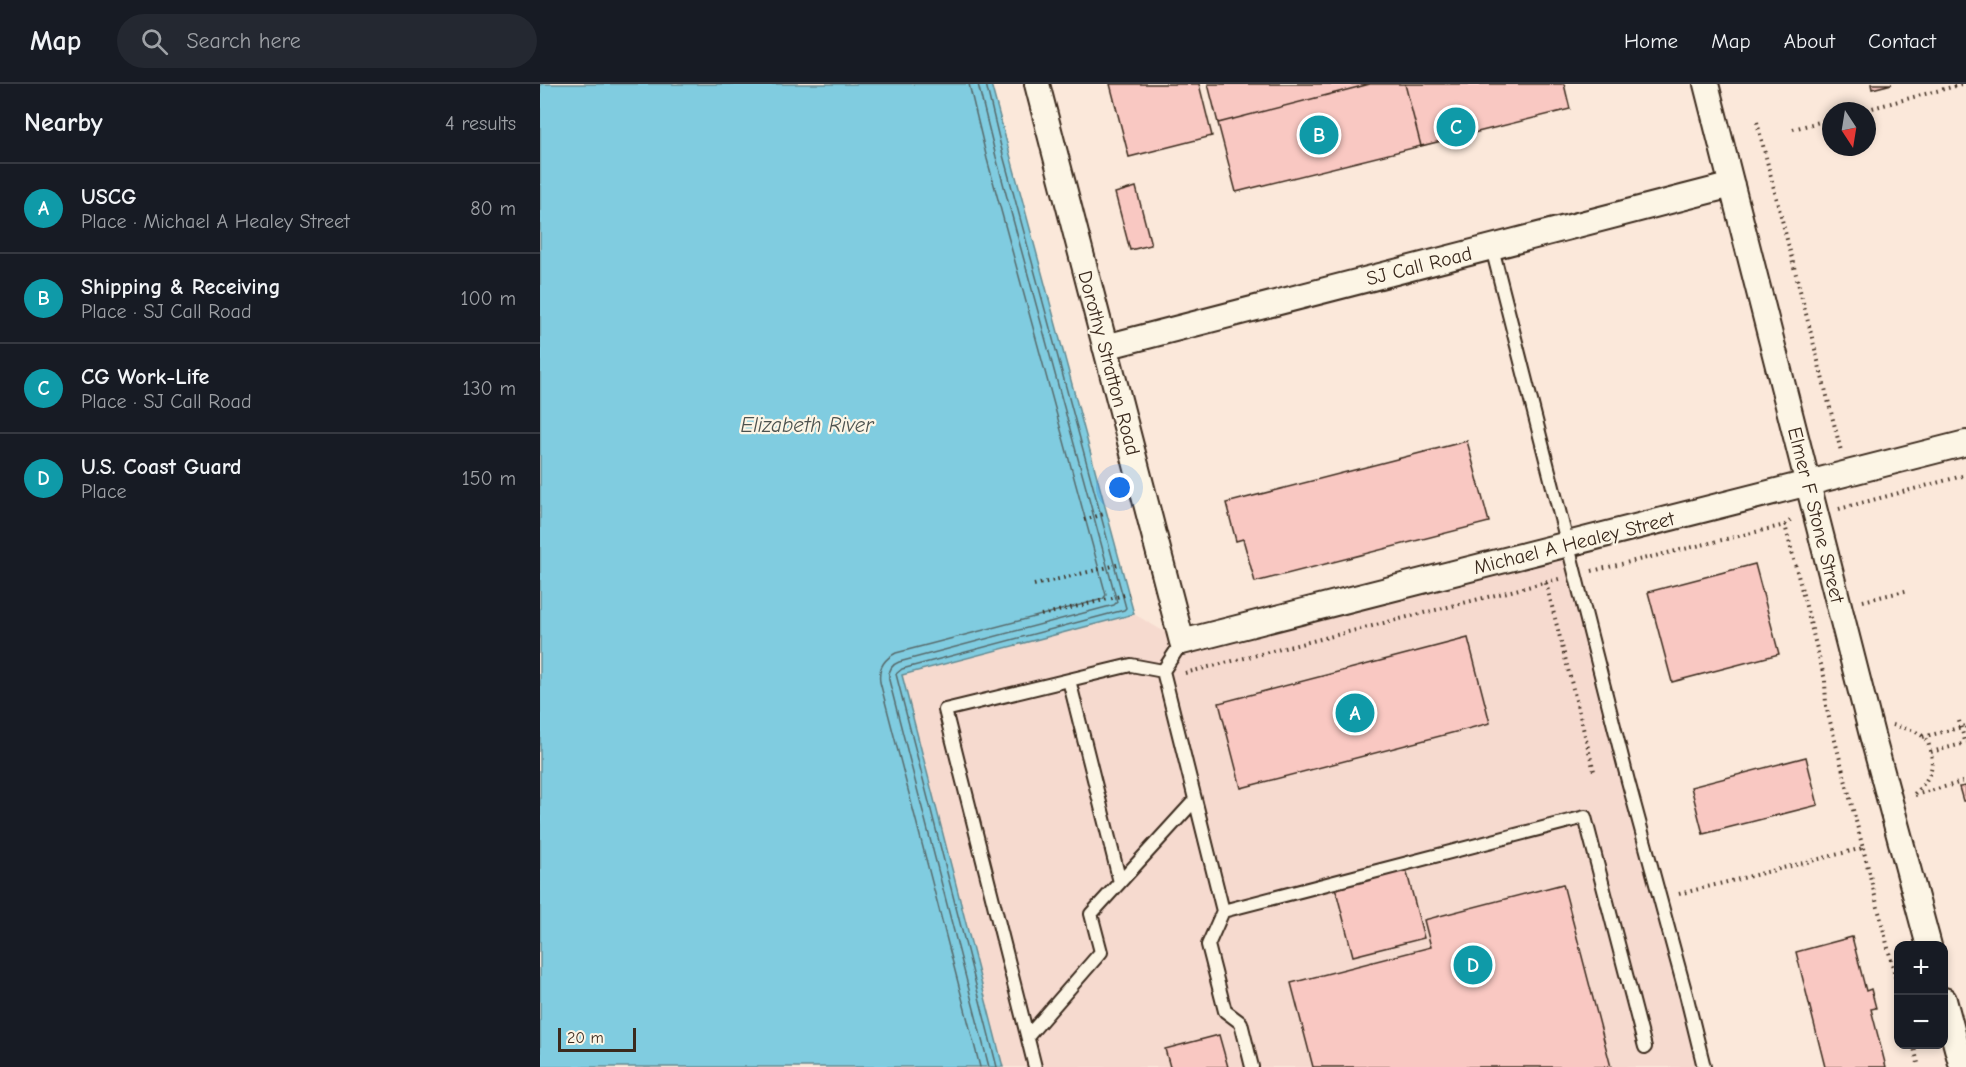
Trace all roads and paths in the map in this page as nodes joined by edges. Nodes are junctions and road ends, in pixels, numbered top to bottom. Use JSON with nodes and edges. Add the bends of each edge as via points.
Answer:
{"nodes":[{"id":1,"x":1037,"y":84,"type":"edge"},
{"id":2,"x":1706,"y":84,"type":"edge"},
{"id":3,"x":1963,"y":84,"type":"edge"},
{"id":4,"x":1876,"y":107,"type":"edge"},
{"id":5,"x":1822,"y":121,"type":"edge"},
{"id":6,"x":1757,"y":122,"type":"dead end"},
{"id":7,"x":1793,"y":129,"type":"dead end"},
{"id":8,"x":1732,"y":185,"type":"junction"},
{"id":9,"x":1491,"y":248,"type":"junction"},
{"id":10,"x":1105,"y":347,"type":"junction"},
{"id":11,"x":1966,"y":443,"type":"edge"},
{"id":12,"x":1847,"y":474,"type":"junction"},
{"id":13,"x":1966,"y":476,"type":"edge"},
{"id":14,"x":1808,"y":484,"type":"junction"},
{"id":15,"x":1855,"y":504,"type":"junction"},
{"id":16,"x":1107,"y":513,"type":"dead end"},
{"id":17,"x":1816,"y":514,"type":"junction"},
{"id":18,"x":1084,"y":520,"type":"dead end"},
{"id":19,"x":1785,"y":525,"type":"junction"},
{"id":20,"x":1567,"y":544,"type":"junction"},
{"id":21,"x":1121,"y":564,"type":"dead end"},
{"id":22,"x":1575,"y":575,"type":"junction"},
{"id":23,"x":1546,"y":583,"type":"junction"},
{"id":24,"x":1034,"y":585,"type":"dead end"},
{"id":25,"x":1909,"y":590,"type":"dead end"},
{"id":26,"x":1129,"y":594,"type":"dead end"},
{"id":27,"x":1839,"y":607,"type":"junction"},
{"id":28,"x":1041,"y":615,"type":"dead end"},
{"id":29,"x":1182,"y":642,"type":"junction"},
{"id":30,"x":1164,"y":675,"type":"junction"},
{"id":31,"x":1069,"y":680,"type":"junction"},
{"id":32,"x":1959,"y":721,"type":"dead end"},
{"id":33,"x":1890,"y":724,"type":"dead end"},
{"id":34,"x":1964,"y":727,"type":"edge"},
{"id":35,"x":1923,"y":737,"type":"junction"},
{"id":36,"x":1966,"y":744,"type":"edge"},
{"id":37,"x":1931,"y":752,"type":"junction"},
{"id":38,"x":1594,"y":771,"type":"dead end"},
{"id":39,"x":1966,"y":781,"type":"edge"},
{"id":40,"x":1913,"y":795,"type":"junction"},
{"id":41,"x":1906,"y":798,"type":"dead end"},
{"id":42,"x":1195,"y":800,"type":"junction"},
{"id":43,"x":1863,"y":848,"type":"junction"},
{"id":44,"x":1120,"y":882,"type":"junction"},
{"id":45,"x":1660,"y":898,"type":"junction"},
{"id":46,"x":1223,"y":911,"type":"junction"},
{"id":47,"x":1928,"y":941,"type":"edge"},
{"id":48,"x":1894,"y":969,"type":"edge"},
{"id":49,"x":1948,"y":1015,"type":"edge"},
{"id":50,"x":1028,"y":1036,"type":"junction"},
{"id":51,"x":1645,"y":1047,"type":"dead end"},
{"id":52,"x":1914,"y":1049,"type":"edge"},
{"id":53,"x":1035,"y":1067,"type":"edge"},
{"id":54,"x":1252,"y":1067,"type":"edge"},
{"id":55,"x":1704,"y":1067,"type":"edge"},
{"id":56,"x":1919,"y":1067,"type":"edge"},
{"id":57,"x":1962,"y":1067,"type":"edge"}],
"edges":[{"from":1,"to":10,"type":"street","name":"Dorothy Stratton Road"},
{"from":2,"to":8,"type":"street","name":"Elmer F Stone Street"},
{"from":3,"to":4,"type":"path"},
{"from":5,"to":7,"type":"path"},
{"from":6,"to":12,"type":"path"},
{"from":8,"to":9,"type":"street","name":"SJ Call Road"},
{"from":8,"to":14,"type":"street","name":"Elmer F Stone Street"},
{"from":9,"to":10,"type":"street","name":"SJ Call Road"},
{"from":9,"to":20,"type":"lane"},
{"from":10,"to":29,"type":"street","name":"Dorothy Stratton Road"},
{"from":11,"to":12,"type":"street","name":"Michael A Healey Street"},
{"from":12,"to":14,"type":"street","name":"Michael A Healey Street"},
{"from":12,"to":15,"type":"path"},
{"from":13,"to":15,"type":"path"},
{"from":14,"to":17,"type":"street","name":"Elmer F Stone Street"},
{"from":14,"to":20,"type":"street","name":"Michael A Healey Street"},
{"from":15,"to":17,"type":"path"},
{"from":16,"to":18,"type":"path"},
{"from":17,"to":19,"type":"path"},
{"from":17,"to":27,"type":"street","name":"Elmer F Stone Street"},
{"from":19,"to":22,"type":"path"},
{"from":19,"to":43,"type":"path","via":[[1826,680],[1826,706]]},
{"from":20,"to":22,"type":"lane"},
{"from":20,"to":29,"type":"street","name":"Michael A Healey Street"},
{"from":21,"to":24,"type":"path"},
{"from":22,"to":23,"type":"path"},
{"from":22,"to":45,"type":"lane"},
{"from":23,"to":30,"type":"path"},
{"from":23,"to":38,"type":"path"},
{"from":25,"to":27,"type":"path"},
{"from":26,"to":28,"type":"path"},
{"from":27,"to":47,"type":"street","name":"Elmer F Stone Street"},
{"from":29,"to":30,"type":"lane"},
{"from":30,"to":31,"type":"lane","via":[[1131,664]]},
{"from":30,"to":42,"type":"lane"},
{"from":31,"to":44,"type":"lane"},
{"from":31,"to":50,"type":"lane","via":[[945,710]]},
{"from":32,"to":34,"type":"path"},
{"from":33,"to":35,"type":"path"},
{"from":34,"to":35,"type":"path"},
{"from":34,"to":36,"type":"path"},
{"from":35,"to":37,"type":"path"},
{"from":36,"to":37,"type":"path"},
{"from":37,"to":40,"type":"path","via":[[1930,776]]},
{"from":39,"to":40,"type":"path"},
{"from":40,"to":41,"type":"path"},
{"from":42,"to":44,"type":"lane"},
{"from":42,"to":46,"type":"lane"},
{"from":43,"to":45,"type":"path"},
{"from":43,"to":48,"type":"path"},
{"from":44,"to":50,"type":"lane","via":[[1091,914],[1101,952]]},
{"from":45,"to":55,"type":"lane"},
{"from":46,"to":51,"type":"lane","via":[[1585,817]]},
{"from":46,"to":54,"type":"lane","via":[[1208,945],[1225,1011],[1241,1023]]},
{"from":49,"to":57,"type":"street"},
{"from":50,"to":53,"type":"lane"},
{"from":52,"to":56,"type":"path"}]}
